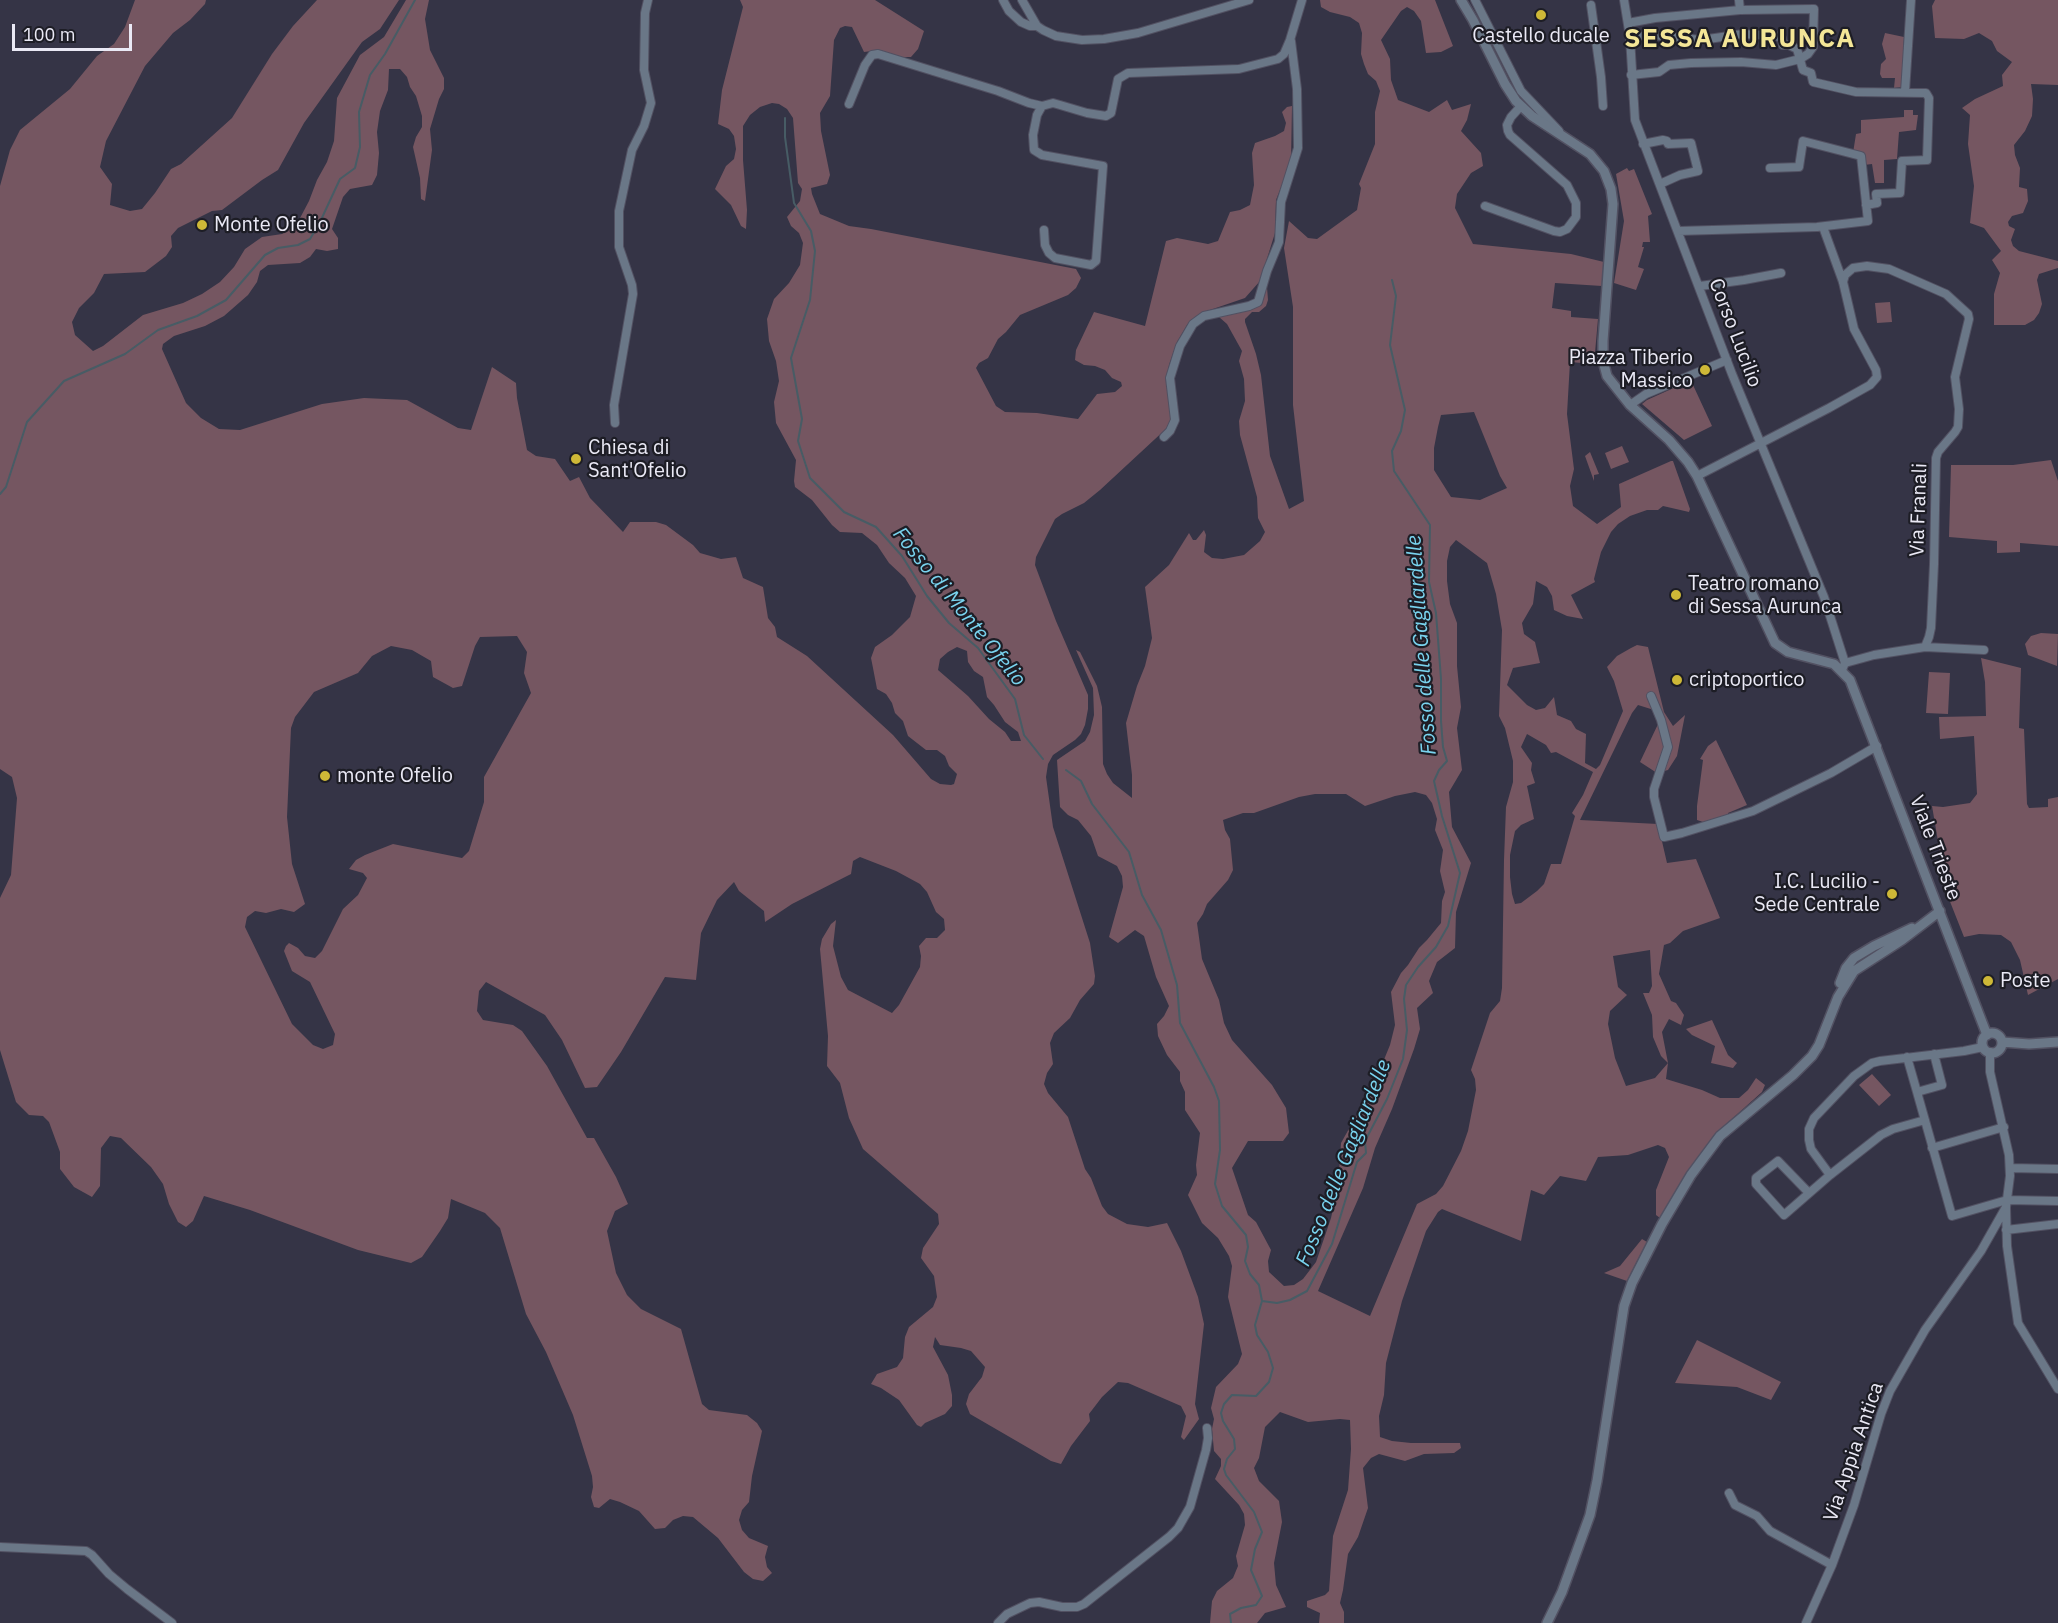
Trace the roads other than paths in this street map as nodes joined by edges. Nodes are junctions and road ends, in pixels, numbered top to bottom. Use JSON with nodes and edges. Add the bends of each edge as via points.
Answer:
{"nodes":[{"id":1,"x":648,"y":0,"type":"edge"},
{"id":2,"x":1002,"y":0,"type":"edge"},
{"id":3,"x":1022,"y":0,"type":"edge"},
{"id":4,"x":1249,"y":0,"type":"edge"},
{"id":5,"x":1302,"y":0,"type":"edge"},
{"id":6,"x":1461,"y":0,"type":"edge"},
{"id":7,"x":1475,"y":0,"type":"edge"},
{"id":8,"x":1624,"y":0,"type":"edge"},
{"id":9,"x":1739,"y":0,"type":"edge"},
{"id":10,"x":1911,"y":0,"type":"edge"},
{"id":11,"x":1591,"y":5,"type":"dead end"},
{"id":12,"x":1740,"y":10,"type":"junction"},
{"id":13,"x":1628,"y":23,"type":"junction"},
{"id":14,"x":1037,"y":26,"type":"junction"},
{"id":15,"x":1653,"y":35,"type":"dead end"},
{"id":16,"x":1640,"y":36,"type":"dead end"},
{"id":17,"x":1630,"y":37,"type":"junction"},
{"id":18,"x":1290,"y":40,"type":"junction"},
{"id":19,"x":1800,"y":59,"type":"junction"},
{"id":20,"x":1631,"y":75,"type":"junction"},
{"id":21,"x":1905,"y":92,"type":"junction"},
{"id":22,"x":849,"y":104,"type":"dead end"},
{"id":23,"x":1042,"y":106,"type":"junction"},
{"id":24,"x":1521,"y":106,"type":"junction"},
{"id":25,"x":1603,"y":106,"type":"dead end"},
{"id":26,"x":1564,"y":136,"type":"junction"},
{"id":27,"x":1643,"y":144,"type":"junction"},
{"id":28,"x":1770,"y":168,"type":"dead end"},
{"id":29,"x":1660,"y":184,"type":"junction"},
{"id":30,"x":1866,"y":205,"type":"junction"},
{"id":31,"x":1485,"y":206,"type":"dead end"},
{"id":32,"x":1822,"y":227,"type":"junction"},
{"id":33,"x":1044,"y":230,"type":"dead end"},
{"id":34,"x":1678,"y":231,"type":"junction"},
{"id":35,"x":1781,"y":273,"type":"dead end"},
{"id":36,"x":1843,"y":282,"type":"junction"},
{"id":37,"x":1700,"y":286,"type":"junction"},
{"id":38,"x":1727,"y":360,"type":"junction"},
{"id":39,"x":1630,"y":405,"type":"junction"},
{"id":40,"x":615,"y":423,"type":"dead end"},
{"id":41,"x":1164,"y":437,"type":"dead end"},
{"id":42,"x":1761,"y":444,"type":"junction"},
{"id":43,"x":1697,"y":476,"type":"junction"},
{"id":44,"x":1925,"y":647,"type":"junction"},
{"id":45,"x":1984,"y":650,"type":"dead end"},
{"id":46,"x":1845,"y":669,"type":"junction"},
{"id":47,"x":1651,"y":696,"type":"dead end"},
{"id":48,"x":1877,"y":747,"type":"junction"},
{"id":49,"x":1940,"y":911,"type":"junction"},
{"id":50,"x":1987,"y":1035,"type":"junction"},
{"id":51,"x":2002,"y":1042,"type":"junction"},
{"id":52,"x":2058,"y":1042,"type":"edge"},
{"id":53,"x":1987,"y":1050,"type":"junction"},
{"id":54,"x":1934,"y":1054,"type":"junction"},
{"id":55,"x":1907,"y":1057,"type":"junction"},
{"id":56,"x":1917,"y":1092,"type":"junction"},
{"id":57,"x":1925,"y":1120,"type":"junction"},
{"id":58,"x":2004,"y":1127,"type":"junction"},
{"id":59,"x":1932,"y":1148,"type":"junction"},
{"id":60,"x":2010,"y":1167,"type":"junction"},
{"id":61,"x":2058,"y":1169,"type":"edge"},
{"id":62,"x":1830,"y":1174,"type":"junction"},
{"id":63,"x":1809,"y":1193,"type":"junction"},
{"id":64,"x":2058,"y":1201,"type":"edge"},
{"id":65,"x":2006,"y":1204,"type":"junction"},
{"id":66,"x":2058,"y":1224,"type":"edge"},
{"id":67,"x":2006,"y":1230,"type":"junction"},
{"id":68,"x":2058,"y":1389,"type":"edge"},
{"id":69,"x":1207,"y":1428,"type":"dead end"},
{"id":70,"x":1729,"y":1492,"type":"dead end"},
{"id":71,"x":0,"y":1547,"type":"edge"},
{"id":72,"x":1832,"y":1565,"type":"junction"},
{"id":73,"x":172,"y":1623,"type":"edge"},
{"id":74,"x":998,"y":1623,"type":"edge"},
{"id":75,"x":1547,"y":1623,"type":"edge"},
{"id":76,"x":1806,"y":1623,"type":"edge"}],
"edges":[{"from":1,"to":40,"type":"street","via":[[644,70],[651,103],[632,150],[619,211],[619,247],[633,294],[614,405]]},
{"from":2,"to":14,"type":"street","via":[[1021,22]]},
{"from":3,"to":14,"type":"street"},
{"from":4,"to":14,"type":"street","via":[[1138,33],[1104,39],[1063,38]]},
{"from":5,"to":18,"type":"street"},
{"from":6,"to":24,"type":"street","via":[[1505,84]]},
{"from":7,"to":26,"type":"street","via":[[1521,91]]},
{"from":8,"to":13,"type":"street","name":"Corso Lucilio"},
{"from":9,"to":12,"type":"street"},
{"from":10,"to":21,"type":"street"},
{"from":11,"to":25,"type":"street"},
{"from":12,"to":13,"type":"street"},
{"from":12,"to":19,"type":"street","via":[[1814,9],[1812,49]]},
{"from":13,"to":17,"type":"street","name":"Corso Lucilio"},
{"from":15,"to":19,"type":"street","via":[[1701,40],[1743,34],[1780,37],[1783,45],[1794,47]]},
{"from":16,"to":17,"type":"street"},
{"from":17,"to":20,"type":"street","name":"Corso Lucilio"},
{"from":18,"to":23,"type":"street","via":[[1278,59],[1247,68],[1128,73],[1117,83],[1109,115],[1053,104]]},
{"from":18,"to":41,"type":"street","via":[[1297,89],[1298,148],[1281,202],[1279,242],[1258,302],[1204,316],[1185,336],[1170,378],[1175,420]]},
{"from":19,"to":20,"type":"street","via":[[1776,65],[1669,65],[1659,72]]},
{"from":19,"to":21,"type":"street","via":[[1813,82],[1856,92]]},
{"from":20,"to":27,"type":"street","name":"Corso Lucilio","via":[[1635,120]]},
{"from":21,"to":30,"type":"street","via":[[1926,93],[1929,98],[1927,160],[1902,161],[1900,193],[1876,194],[1877,203]]},
{"from":22,"to":23,"type":"street","via":[[865,65],[878,54]]},
{"from":23,"to":33,"type":"street","via":[[1037,115],[1035,150],[1042,155],[1103,165],[1096,261],[1091,265],[1055,258],[1045,245]]},
{"from":24,"to":26,"type":"street"},
{"from":24,"to":31,"type":"street","via":[[1511,117],[1508,131],[1567,185],[1576,203],[1576,217],[1560,232]]},
{"from":26,"to":39,"type":"street","via":[[1596,161],[1611,189],[1603,361],[1610,381]]},
{"from":27,"to":29,"type":"street","name":"Corso Lucilio"},
{"from":27,"to":29,"type":"street","via":[[1663,140],[1668,144],[1691,143],[1698,171]]},
{"from":28,"to":30,"type":"street","via":[[1799,167],[1803,141],[1862,156]]},
{"from":29,"to":34,"type":"street","name":"Corso Lucilio"},
{"from":30,"to":32,"type":"street","via":[[1868,221]]},
{"from":32,"to":34,"type":"street"},
{"from":32,"to":36,"type":"street"},
{"from":34,"to":37,"type":"street","name":"Corso Lucilio"},
{"from":35,"to":37,"type":"street"},
{"from":36,"to":42,"type":"street","via":[[1853,324],[1877,377],[1870,385]]},
{"from":36,"to":44,"type":"street","name":"Via Franali","via":[[1853,268],[1889,269],[1946,294],[1970,320],[1955,378],[1958,427],[1936,458],[1931,628]]},
{"from":37,"to":38,"type":"street","name":"Corso Lucilio"},
{"from":38,"to":39,"type":"street","via":[[1646,394]]},
{"from":38,"to":42,"type":"street","name":"Corso Lucilio"},
{"from":39,"to":43,"type":"street","via":[[1681,453]]},
{"from":42,"to":43,"type":"street"},
{"from":42,"to":46,"type":"street","name":"Corso Lucilio","via":[[1824,597]]},
{"from":43,"to":46,"type":"street","via":[[1775,643],[1788,652]]},
{"from":44,"to":45,"type":"street"},
{"from":44,"to":46,"type":"street","via":[[1892,651]]},
{"from":46,"to":48,"type":"street","name":"Viale Trieste"},
{"from":47,"to":48,"type":"street","via":[[1668,747],[1654,789],[1664,837],[1753,812]]},
{"from":48,"to":49,"type":"street","name":"Viale Trieste"},
{"from":49,"to":50,"type":"street","name":"Viale Trieste"},
{"from":49,"to":75,"type":"street","via":[[1854,958],[1846,968],[1819,1045],[1805,1064],[1710,1148],[1662,1224],[1624,1306],[1590,1515]]},
{"from":50,"to":51,"type":"street","via":[[1996,1035]]},
{"from":50,"to":53,"type":"street","via":[[1983,1039]]},
{"from":51,"to":52,"type":"street"},
{"from":51,"to":53,"type":"street","via":[[1998,1050]]},
{"from":53,"to":54,"type":"street"},
{"from":53,"to":58,"type":"street","name":"Via Appia Antica"},
{"from":54,"to":55,"type":"street"},
{"from":54,"to":56,"type":"street","via":[[1942,1085]]},
{"from":55,"to":56,"type":"street"},
{"from":55,"to":62,"type":"street","via":[[1880,1061],[1863,1070],[1810,1124],[1811,1149]]},
{"from":56,"to":57,"type":"street"},
{"from":57,"to":59,"type":"street"},
{"from":57,"to":62,"type":"street","via":[[1881,1135]]},
{"from":58,"to":59,"type":"street"},
{"from":58,"to":60,"type":"street","name":"Via Appia Antica"},
{"from":59,"to":65,"type":"street","via":[[1952,1215]]},
{"from":60,"to":61,"type":"street"},
{"from":60,"to":65,"type":"street","name":"Via Appia Antica"},
{"from":62,"to":63,"type":"street"},
{"from":63,"to":63,"type":"street","via":[[1784,1215],[1755,1181],[1778,1161]]},
{"from":64,"to":65,"type":"street"},
{"from":65,"to":67,"type":"street"},
{"from":65,"to":72,"type":"street","name":"Via Appia Antica","via":[[1981,1251],[1925,1330],[1887,1397]]},
{"from":66,"to":67,"type":"street"},
{"from":67,"to":68,"type":"street","via":[[2018,1323]]},
{"from":69,"to":74,"type":"street","via":[[1206,1450],[1190,1507],[1169,1537],[1084,1604],[1062,1607],[1030,1603]]},
{"from":70,"to":72,"type":"street","via":[[1735,1505],[1756,1516],[1770,1531]]},
{"from":71,"to":73,"type":"street","via":[[86,1551]]},
{"from":72,"to":76,"type":"street","name":"Via Appia Antica"}]}
